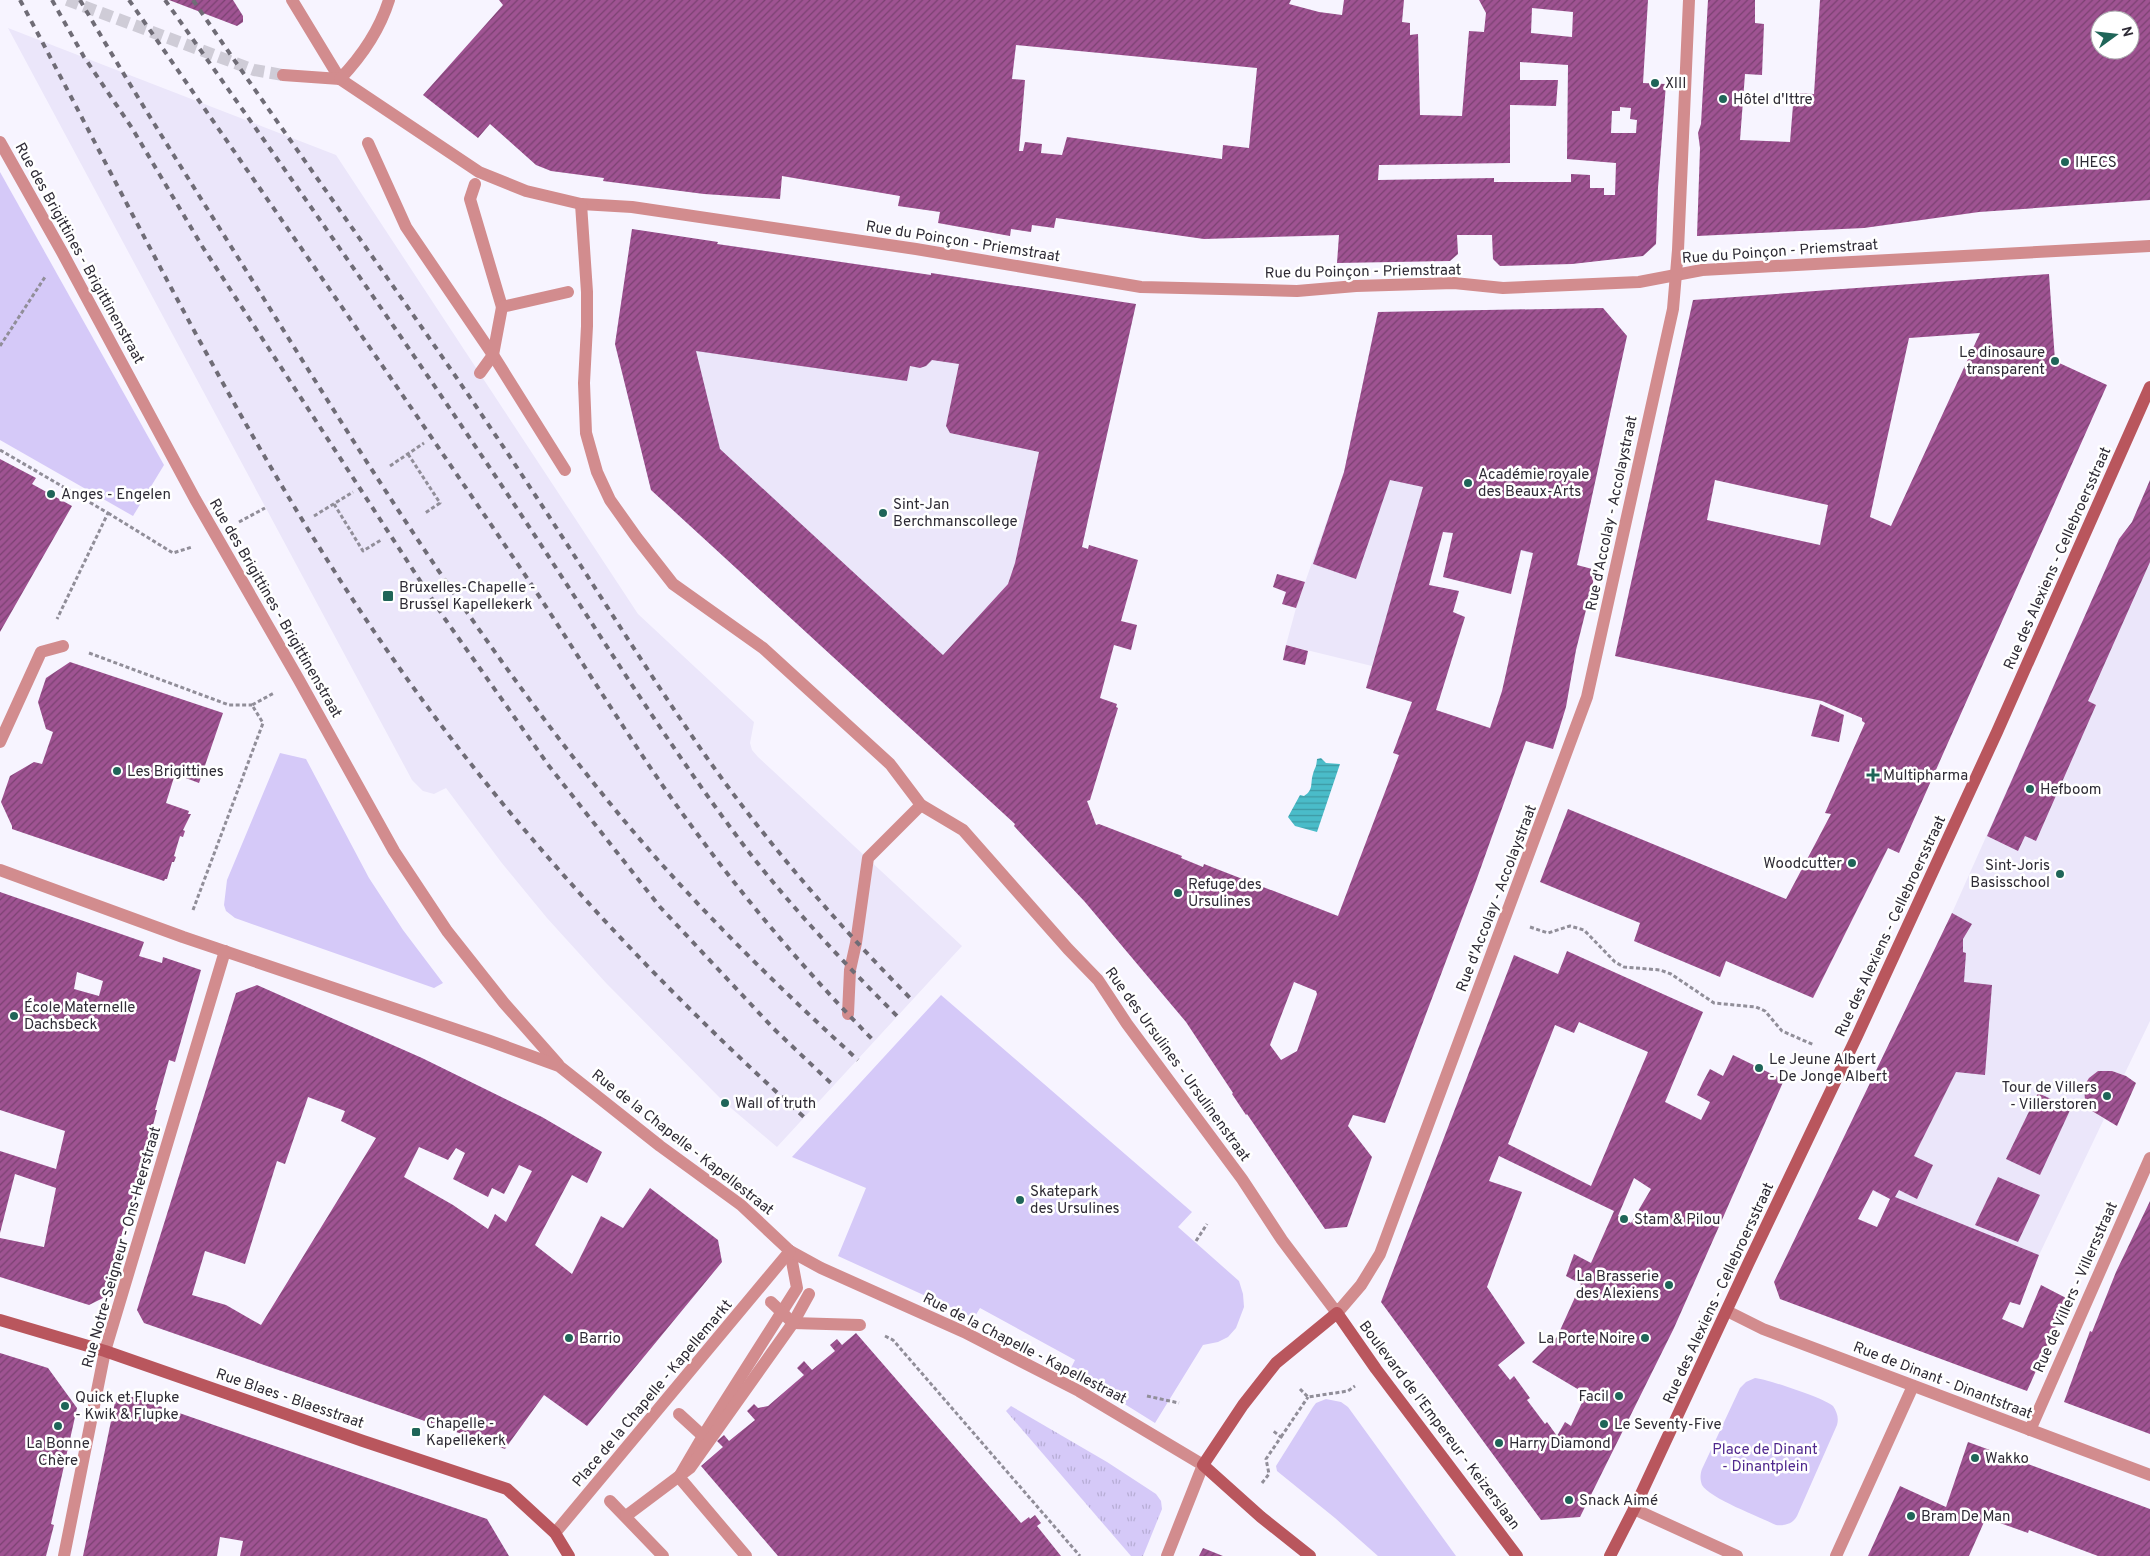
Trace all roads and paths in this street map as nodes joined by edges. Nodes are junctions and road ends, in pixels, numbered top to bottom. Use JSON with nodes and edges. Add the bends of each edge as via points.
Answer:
{"nodes":[{"id":1,"x":292,"y":0,"type":"edge"},
{"id":2,"x":389,"y":0,"type":"edge"},
{"id":3,"x":1689,"y":0,"type":"edge"},
{"id":4,"x":284,"y":76,"type":"tunnel mouth"},
{"id":5,"x":340,"y":80,"type":"junction"},
{"id":6,"x":0,"y":142,"type":"edge"},
{"id":7,"x":368,"y":143,"type":"dead end"},
{"id":8,"x":475,"y":184,"type":"dead end"},
{"id":9,"x":580,"y":204,"type":"junction"},
{"id":10,"x":2150,"y":246,"type":"edge"},
{"id":11,"x":62,"y":252,"type":"junction"},
{"id":12,"x":1676,"y":275,"type":"junction"},
{"id":13,"x":568,"y":292,"type":"dead end"},
{"id":14,"x":502,"y":307,"type":"junction"},
{"id":15,"x":0,"y":346,"type":"edge"},
{"id":16,"x":493,"y":355,"type":"junction"},
{"id":17,"x":480,"y":373,"type":"dead end"},
{"id":18,"x":2150,"y":386,"type":"edge"},
{"id":19,"x":424,"y":444,"type":"dead end"},
{"id":20,"x":0,"y":450,"type":"edge"},
{"id":21,"x":408,"y":454,"type":"junction"},
{"id":22,"x":390,"y":466,"type":"dead end"},
{"id":23,"x":565,"y":470,"type":"dead end"},
{"id":24,"x":353,"y":492,"type":"dead end"},
{"id":25,"x":334,"y":504,"type":"junction"},
{"id":26,"x":108,"y":513,"type":"junction"},
{"id":27,"x":424,"y":513,"type":"dead end"},
{"id":28,"x":314,"y":516,"type":"dead end"},
{"id":29,"x":381,"y":540,"type":"dead end"},
{"id":30,"x":182,"y":552,"type":"dead end"},
{"id":31,"x":63,"y":646,"type":"joint"},
{"id":32,"x":41,"y":652,"type":"junction"},
{"id":33,"x":299,"y":680,"type":"junction"},
{"id":34,"x":252,"y":705,"type":"junction"},
{"id":35,"x":0,"y":742,"type":"edge"},
{"id":36,"x":921,"y":805,"type":"junction"},
{"id":37,"x":0,"y":870,"type":"edge"},
{"id":38,"x":1526,"y":926,"type":"dead end"},
{"id":39,"x":183,"y":937,"type":"junction"},
{"id":40,"x":225,"y":952,"type":"junction"},
{"id":41,"x":848,"y":1014,"type":"dead end"},
{"id":42,"x":1814,"y":1045,"type":"dead end"},
{"id":43,"x":559,"y":1066,"type":"junction"},
{"id":44,"x":2150,"y":1158,"type":"edge"},
{"id":45,"x":1207,"y":1224,"type":"dead end"},
{"id":46,"x":1196,"y":1241,"type":"dead end"},
{"id":47,"x":790,"y":1251,"type":"junction"},
{"id":48,"x":810,"y":1294,"type":"dead end"},
{"id":49,"x":771,"y":1302,"type":"dead end"},
{"id":50,"x":1728,"y":1311,"type":"junction"},
{"id":51,"x":781,"y":1313,"type":"junction"},
{"id":52,"x":1337,"y":1313,"type":"junction"},
{"id":53,"x":0,"y":1320,"type":"edge"},
{"id":54,"x":793,"y":1324,"type":"junction"},
{"id":55,"x":860,"y":1325,"type":"joint"},
{"id":56,"x":105,"y":1351,"type":"junction"},
{"id":57,"x":1358,"y":1384,"type":"dead end"},
{"id":58,"x":1913,"y":1386,"type":"junction"},
{"id":59,"x":1300,"y":1389,"type":"dead end"},
{"id":60,"x":1308,"y":1397,"type":"junction"},
{"id":61,"x":679,"y":1414,"type":"dead end"},
{"id":62,"x":1272,"y":1430,"type":"dead end"},
{"id":63,"x":2030,"y":1430,"type":"junction"},
{"id":64,"x":703,"y":1436,"type":"junction"},
{"id":65,"x":1281,"y":1437,"type":"junction"},
{"id":66,"x":1203,"y":1465,"type":"junction"},
{"id":67,"x":2150,"y":1475,"type":"edge"},
{"id":68,"x":679,"y":1477,"type":"junction"},
{"id":69,"x":1257,"y":1489,"type":"dead end"},
{"id":70,"x":610,"y":1501,"type":"dead end"},
{"id":71,"x":1634,"y":1509,"type":"junction"},
{"id":72,"x":626,"y":1516,"type":"junction"},
{"id":73,"x":555,"y":1533,"type":"junction"},
{"id":74,"x":64,"y":1556,"type":"edge"},
{"id":75,"x":569,"y":1556,"type":"edge"},
{"id":76,"x":663,"y":1556,"type":"edge"},
{"id":77,"x":746,"y":1556,"type":"edge"},
{"id":78,"x":1080,"y":1556,"type":"edge"},
{"id":79,"x":1167,"y":1556,"type":"edge"},
{"id":80,"x":1310,"y":1556,"type":"edge"},
{"id":81,"x":1517,"y":1556,"type":"edge"},
{"id":82,"x":1610,"y":1556,"type":"edge"},
{"id":83,"x":1737,"y":1556,"type":"edge"},
{"id":84,"x":1836,"y":1556,"type":"edge"}],
"edges":[{"from":1,"to":5,"type":"street"},
{"from":2,"to":5,"type":"street","via":[[362,55]]},
{"from":3,"to":12,"type":"street","name":"Rue d'Accolay - Accolaystraat"},
{"from":4,"to":5,"type":"street"},
{"from":5,"to":9,"type":"street","name":"Rue du Poinçon - Priemstraat","via":[[480,172],[526,191]]},
{"from":6,"to":11,"type":"street","name":"Rue des Brigittines - Brigittinenstraat"},
{"from":7,"to":16,"type":"street","via":[[406,227]]},
{"from":8,"to":14,"type":"street","via":[[470,199]]},
{"from":9,"to":12,"type":"street","name":"Rue du Poinçon - Priemstraat","via":[[632,207],[916,249],[1141,287],[1297,291],[1454,283],[1503,288],[1639,282]]},
{"from":9,"to":36,"type":"street","name":"Rue des Ursulines - Ursulinenstraat","via":[[588,326],[584,383],[586,433],[597,472],[610,500],[673,584],[763,648],[890,764]]},
{"from":10,"to":12,"type":"street","name":"Rue du Poinçon - Priemstraat","via":[[1702,270]]},
{"from":11,"to":15,"type":"path"},
{"from":11,"to":33,"type":"street","name":"Rue des Brigittines - Brigittinenstraat","via":[[195,500]]},
{"from":12,"to":52,"type":"street","name":"Rue d'Accolay - Accolaystraat","via":[[1673,309],[1587,697],[1380,1254]]},
{"from":13,"to":14,"type":"street"},
{"from":14,"to":16,"type":"street"},
{"from":16,"to":17,"type":"street"},
{"from":16,"to":23,"type":"street"},
{"from":18,"to":50,"type":"street","name":"Rue des Alexiens - Cellebroersstraat","via":[[1998,732]]},
{"from":19,"to":21,"type":"path"},
{"from":20,"to":26,"type":"path"},
{"from":21,"to":22,"type":"path"},
{"from":21,"to":27,"type":"path","via":[[440,503]]},
{"from":24,"to":25,"type":"path"},
{"from":25,"to":28,"type":"path"},
{"from":25,"to":29,"type":"path","via":[[363,552]]},
{"from":26,"to":30,"type":"path","via":[[172,553]]},
{"from":26,"to":32,"type":"path"},
{"from":31,"to":32,"type":"street"},
{"from":31,"to":34,"type":"path","via":[[97,655],[229,705]]},
{"from":32,"to":35,"type":"street"},
{"from":33,"to":34,"type":"path"},
{"from":33,"to":43,"type":"street","name":"Rue des Brigittines - Brigittinenstraat","via":[[394,851],[447,931]]},
{"from":34,"to":39,"type":"path","via":[[263,723]]},
{"from":36,"to":41,"type":"street","via":[[868,858],[850,970]]},
{"from":36,"to":52,"type":"street","name":"Rue des Ursulines - Ursulinenstraat","via":[[964,830],[1098,980]]},
{"from":37,"to":39,"type":"street","name":"Rue de la Chapelle - Kapellestraat"},
{"from":38,"to":42,"type":"path","via":[[1548,933],[1570,926],[1584,930],[1624,967],[1671,974],[1714,1003],[1756,1007],[1765,1011],[1782,1031]]},
{"from":39,"to":40,"type":"street","name":"Rue de la Chapelle - Kapellestraat"},
{"from":40,"to":43,"type":"street","name":"Rue de la Chapelle - Kapellestraat"},
{"from":40,"to":56,"type":"street","name":"Rue Notre-Seigneur - Ons-Heerstraat"},
{"from":43,"to":47,"type":"street","name":"Rue de la Chapelle - Kapellestraat","via":[[741,1205]]},
{"from":44,"to":63,"type":"street","name":"Rue de Villers - Villersstraat"},
{"from":45,"to":46,"type":"path"},
{"from":47,"to":51,"type":"street","via":[[797,1288]]},
{"from":47,"to":66,"type":"street","name":"Rue de la Chapelle - Kapellestraat","via":[[964,1332],[1079,1391]]},
{"from":47,"to":73,"type":"street","name":"Place de la Chapelle - Kapellemarkt"},
{"from":48,"to":54,"type":"street"},
{"from":49,"to":51,"type":"street"},
{"from":50,"to":58,"type":"street","name":"Rue de Dinant - Dinantstraat","via":[[1763,1329]]},
{"from":50,"to":71,"type":"street","name":"Rue des Alexiens - Cellebroersstraat"},
{"from":51,"to":54,"type":"street"},
{"from":51,"to":64,"type":"street"},
{"from":52,"to":66,"type":"street","name":"Rue d'Accolay - Accolaystraat","via":[[1276,1362]]},
{"from":52,"to":81,"type":"street","name":"Boulevard de l'Empereur - Keizerslaan","via":[[1376,1370]]},
{"from":53,"to":56,"type":"street","name":"Rue Blaes - Blaesstraat"},
{"from":54,"to":55,"type":"street"},
{"from":54,"to":68,"type":"street","via":[[690,1468]]},
{"from":55,"to":78,"type":"path","via":[[893,1340]]},
{"from":56,"to":73,"type":"street","name":"Rue Blaes - Blaesstraat","via":[[507,1489]]},
{"from":56,"to":74,"type":"street","name":"Rue Notre-Seigneur - Ons-Heerstraat"},
{"from":57,"to":60,"type":"path","via":[[1348,1391]]},
{"from":58,"to":63,"type":"street","name":"Rue de Dinant - Dinantstraat"},
{"from":58,"to":84,"type":"street"},
{"from":59,"to":60,"type":"path"},
{"from":60,"to":65,"type":"path"},
{"from":61,"to":64,"type":"street"},
{"from":62,"to":65,"type":"path"},
{"from":63,"to":67,"type":"street","name":"Rue de Dinant - Dinantstraat"},
{"from":64,"to":68,"type":"street"},
{"from":65,"to":69,"type":"path","via":[[1266,1459],[1269,1474]]},
{"from":66,"to":79,"type":"street"},
{"from":66,"to":80,"type":"street"},
{"from":68,"to":72,"type":"street"},
{"from":68,"to":77,"type":"street"},
{"from":70,"to":72,"type":"street"},
{"from":71,"to":82,"type":"street","name":"Rue des Alexiens - Cellebroersstraat"},
{"from":71,"to":83,"type":"street"},
{"from":72,"to":76,"type":"street"},
{"from":73,"to":75,"type":"street"}]}
